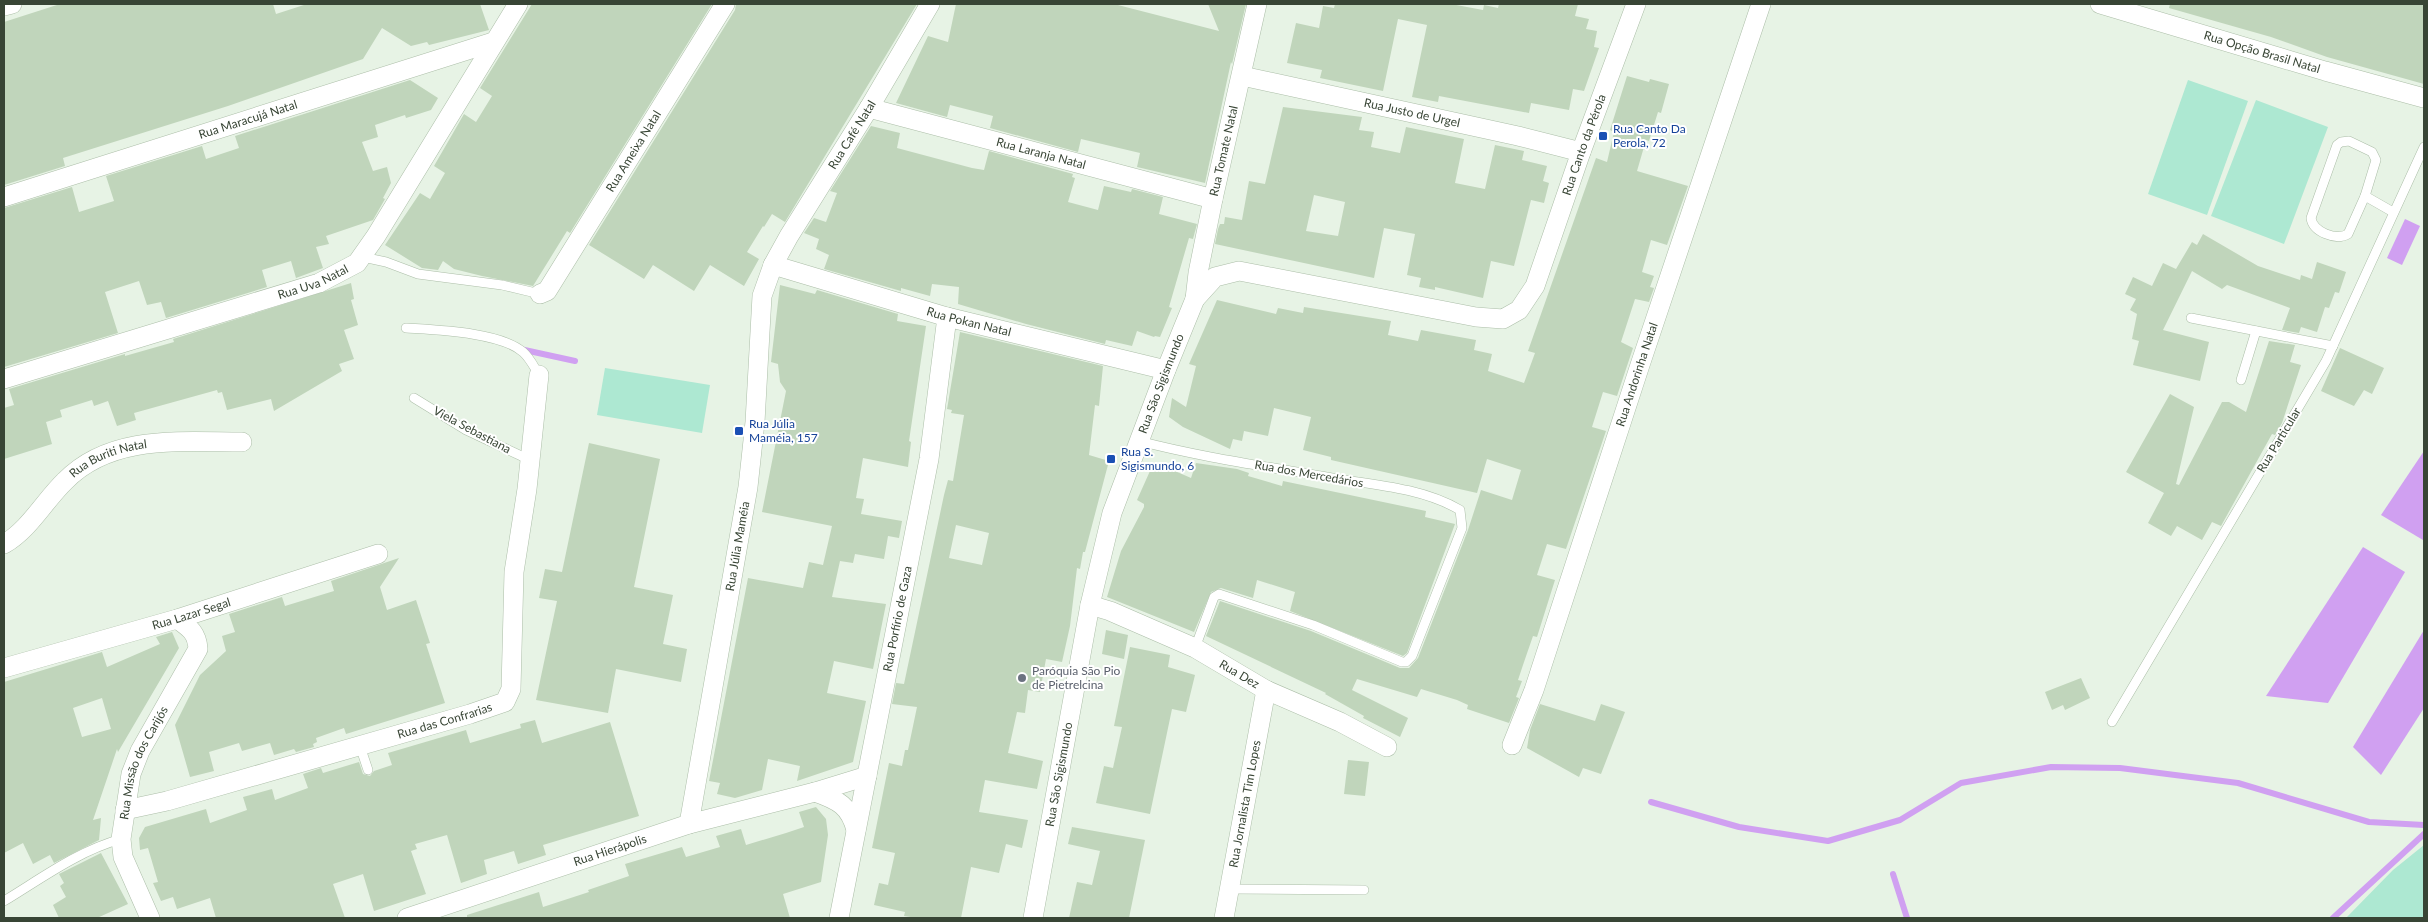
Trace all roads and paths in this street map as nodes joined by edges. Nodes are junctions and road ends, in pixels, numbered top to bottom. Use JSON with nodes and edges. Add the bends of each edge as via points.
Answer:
{"nodes":[{"id":1,"x":12,"y":4,"type":"edge"},
{"id":2,"x":518,"y":4,"type":"edge"},
{"id":3,"x":725,"y":4,"type":"edge"},
{"id":4,"x":930,"y":4,"type":"edge"},
{"id":5,"x":1257,"y":4,"type":"edge"},
{"id":6,"x":1636,"y":4,"type":"edge"},
{"id":7,"x":1761,"y":4,"type":"edge"},
{"id":8,"x":2100,"y":4,"type":"edge"},
{"id":9,"x":4,"y":6,"type":"edge"},
{"id":10,"x":493,"y":42,"type":"junction"},
{"id":11,"x":1242,"y":76,"type":"junction"},
{"id":12,"x":2424,"y":98,"type":"edge"},
{"id":13,"x":869,"y":108,"type":"junction"},
{"id":14,"x":2424,"y":147,"type":"edge"},
{"id":15,"x":1580,"y":152,"type":"junction"},
{"id":16,"x":2365,"y":196,"type":"junction"},
{"id":17,"x":4,"y":197,"type":"edge"},
{"id":18,"x":1213,"y":199,"type":"junction"},
{"id":19,"x":2393,"y":212,"type":"junction"},
{"id":20,"x":363,"y":256,"type":"junction"},
{"id":21,"x":773,"y":265,"type":"junction"},
{"id":22,"x":1535,"y":286,"type":"joint"},
{"id":23,"x":540,"y":294,"type":"joint"},
{"id":24,"x":1195,"y":299,"type":"junction"},
{"id":25,"x":947,"y":317,"type":"junction"},
{"id":26,"x":2191,"y":318,"type":"dead end"},
{"id":27,"x":406,"y":328,"type":"dead end"},
{"id":28,"x":2256,"y":331,"type":"junction"},
{"id":29,"x":2333,"y":346,"type":"junction"},
{"id":30,"x":1166,"y":370,"type":"junction"},
{"id":31,"x":539,"y":374,"type":"joint"},
{"id":32,"x":4,"y":379,"type":"edge"},
{"id":33,"x":2241,"y":380,"type":"dead end"},
{"id":34,"x":414,"y":398,"type":"dead end"},
{"id":35,"x":1139,"y":441,"type":"junction"},
{"id":36,"x":242,"y":442,"type":"dead end"},
{"id":37,"x":530,"y":460,"type":"junction"},
{"id":38,"x":4,"y":544,"type":"edge"},
{"id":39,"x":378,"y":554,"type":"dead end"},
{"id":40,"x":1090,"y":605,"type":"junction"},
{"id":41,"x":177,"y":619,"type":"junction"},
{"id":42,"x":1195,"y":648,"type":"junction"},
{"id":43,"x":4,"y":668,"type":"edge"},
{"id":44,"x":1266,"y":690,"type":"junction"},
{"id":45,"x":2112,"y":722,"type":"dead end"},
{"id":46,"x":1512,"y":745,"type":"dead end"},
{"id":47,"x":360,"y":746,"type":"junction"},
{"id":48,"x":1387,"y":747,"type":"dead end"},
{"id":49,"x":368,"y":770,"type":"dead end"},
{"id":50,"x":867,"y":776,"type":"junction"},
{"id":51,"x":815,"y":792,"type":"junction"},
{"id":52,"x":125,"y":810,"type":"junction"},
{"id":53,"x":689,"y":824,"type":"junction"},
{"id":54,"x":856,"y":830,"type":"junction"},
{"id":55,"x":121,"y":839,"type":"junction"},
{"id":56,"x":1230,"y":889,"type":"junction"},
{"id":57,"x":1364,"y":890,"type":"dead end"},
{"id":58,"x":4,"y":901,"type":"edge"},
{"id":59,"x":150,"y":918,"type":"edge"},
{"id":60,"x":407,"y":918,"type":"edge"},
{"id":61,"x":839,"y":918,"type":"edge"},
{"id":62,"x":1033,"y":918,"type":"edge"},
{"id":63,"x":1224,"y":918,"type":"edge"}],
"edges":[{"from":1,"to":9,"type":"street"},
{"from":2,"to":10,"type":"street","name":"Rua Uva Natal"},
{"from":3,"to":23,"type":"street","name":"Rua Ameixa Natal","via":[[547,291]]},
{"from":4,"to":13,"type":"street","name":"Rua Café Natal"},
{"from":5,"to":11,"type":"street","name":"Rua Tomate Natal"},
{"from":6,"to":15,"type":"street","name":"Rua Canto da Pérola"},
{"from":7,"to":46,"type":"street","name":"Rua Andorinha Natal","via":[[1534,690]]},
{"from":8,"to":12,"type":"street","name":"Rua Opção Brasil Natal"},
{"from":10,"to":17,"type":"street","name":"Rua Maracujá Natal"},
{"from":10,"to":20,"type":"street","name":"Rua Uva Natal"},
{"from":11,"to":15,"type":"street","name":"Rua Justo de Urgel"},
{"from":11,"to":18,"type":"street","name":"Rua Tomate Natal"},
{"from":13,"to":18,"type":"street","name":"Rua Laranja Natal"},
{"from":13,"to":21,"type":"street","name":"Rua Café Natal"},
{"from":14,"to":19,"type":"lane","name":"Rua Particular"},
{"from":15,"to":22,"type":"street","name":"Rua Canto da Pérola"},
{"from":16,"to":16,"type":"lane","via":[[2346,236],[2337,238],[2312,225],[2311,218],[2341,142],[2349,141],[2376,156]]},
{"from":16,"to":19,"type":"lane"},
{"from":18,"to":24,"type":"street","name":"Rua Tomate Natal"},
{"from":19,"to":29,"type":"lane","name":"Rua Particular"},
{"from":20,"to":23,"type":"lane","via":[[422,275],[502,285]]},
{"from":20,"to":32,"type":"street","name":"Rua Uva Natal","via":[[343,272],[319,283]]},
{"from":21,"to":25,"type":"street","name":"Rua Pokan Natal"},
{"from":21,"to":53,"type":"street","name":"Rua Júlia Maméia","via":[[762,296],[748,487]]},
{"from":22,"to":24,"type":"street","name":"Rua São Sigismundo","via":[[1519,310],[1503,319],[1476,317],[1239,271],[1215,277]]},
{"from":24,"to":30,"type":"street","name":"Rua São Sigismundo"},
{"from":25,"to":30,"type":"street","name":"Rua Pokan Natal"},
{"from":25,"to":50,"type":"street","name":"Rua Porfírio de Gaza","via":[[929,459]]},
{"from":26,"to":28,"type":"lane"},
{"from":27,"to":31,"type":"lane","via":[[494,339],[523,352]]},
{"from":28,"to":29,"type":"lane"},
{"from":28,"to":33,"type":"lane"},
{"from":29,"to":45,"type":"lane","name":"Rua Particular"},
{"from":30,"to":35,"type":"street","name":"Rua São Sigismundo"},
{"from":31,"to":37,"type":"street","name":"Rua das Confrarias"},
{"from":34,"to":37,"type":"lane","name":"Viela Sebastiana","via":[[466,430]]},
{"from":35,"to":40,"type":"street","name":"Rua São Sigismundo","via":[[1112,513]]},
{"from":35,"to":42,"type":"lane","name":"Rua dos Mercedários","via":[[1178,452],[1396,488],[1435,498],[1460,510],[1462,528],[1412,656],[1406,662],[1313,625],[1219,594],[1214,597]]},
{"from":36,"to":38,"type":"street","name":"Rua Buriti Natal","via":[[132,446],[95,457],[66,479]]},
{"from":37,"to":47,"type":"street","name":"Rua das Confrarias","via":[[514,572],[512,675],[508,697],[496,706]]},
{"from":39,"to":41,"type":"street","name":"Rua Lazar Segal"},
{"from":40,"to":42,"type":"street","name":"Rua Dez"},
{"from":40,"to":62,"type":"street","name":"Rua São Sigismundo"},
{"from":41,"to":43,"type":"street","name":"Rua Lazar Segal"},
{"from":41,"to":52,"type":"street","name":"Rua Missão dos Carijós","via":[[191,629],[198,649],[140,750],[131,774]]},
{"from":42,"to":44,"type":"street","name":"Rua Dez"},
{"from":44,"to":48,"type":"street","name":"Rua Dez","via":[[1340,722]]},
{"from":44,"to":56,"type":"street","name":"Rua Jornalista Tim Lopes"},
{"from":47,"to":49,"type":"lane"},
{"from":47,"to":52,"type":"street","name":"Rua das Confrarias"},
{"from":50,"to":51,"type":"street","name":"Rua Hierápolis"},
{"from":50,"to":54,"type":"street","name":"Rua Porfírio de Gaza"},
{"from":51,"to":53,"type":"street","name":"Rua Hierápolis"},
{"from":51,"to":54,"type":"street","via":[[842,803],[853,818]]},
{"from":52,"to":55,"type":"street","name":"Rua Missão dos Carijós"},
{"from":53,"to":60,"type":"street","name":"Rua Hierápolis"},
{"from":54,"to":61,"type":"street","name":"Rua Porfírio de Gaza"},
{"from":55,"to":58,"type":"lane","via":[[82,853]]},
{"from":55,"to":59,"type":"street","name":"Rua Missão dos Carijós","via":[[126,866]]},
{"from":56,"to":57,"type":"lane"},
{"from":56,"to":63,"type":"street","name":"Rua Jornalista Tim Lopes"}]}
